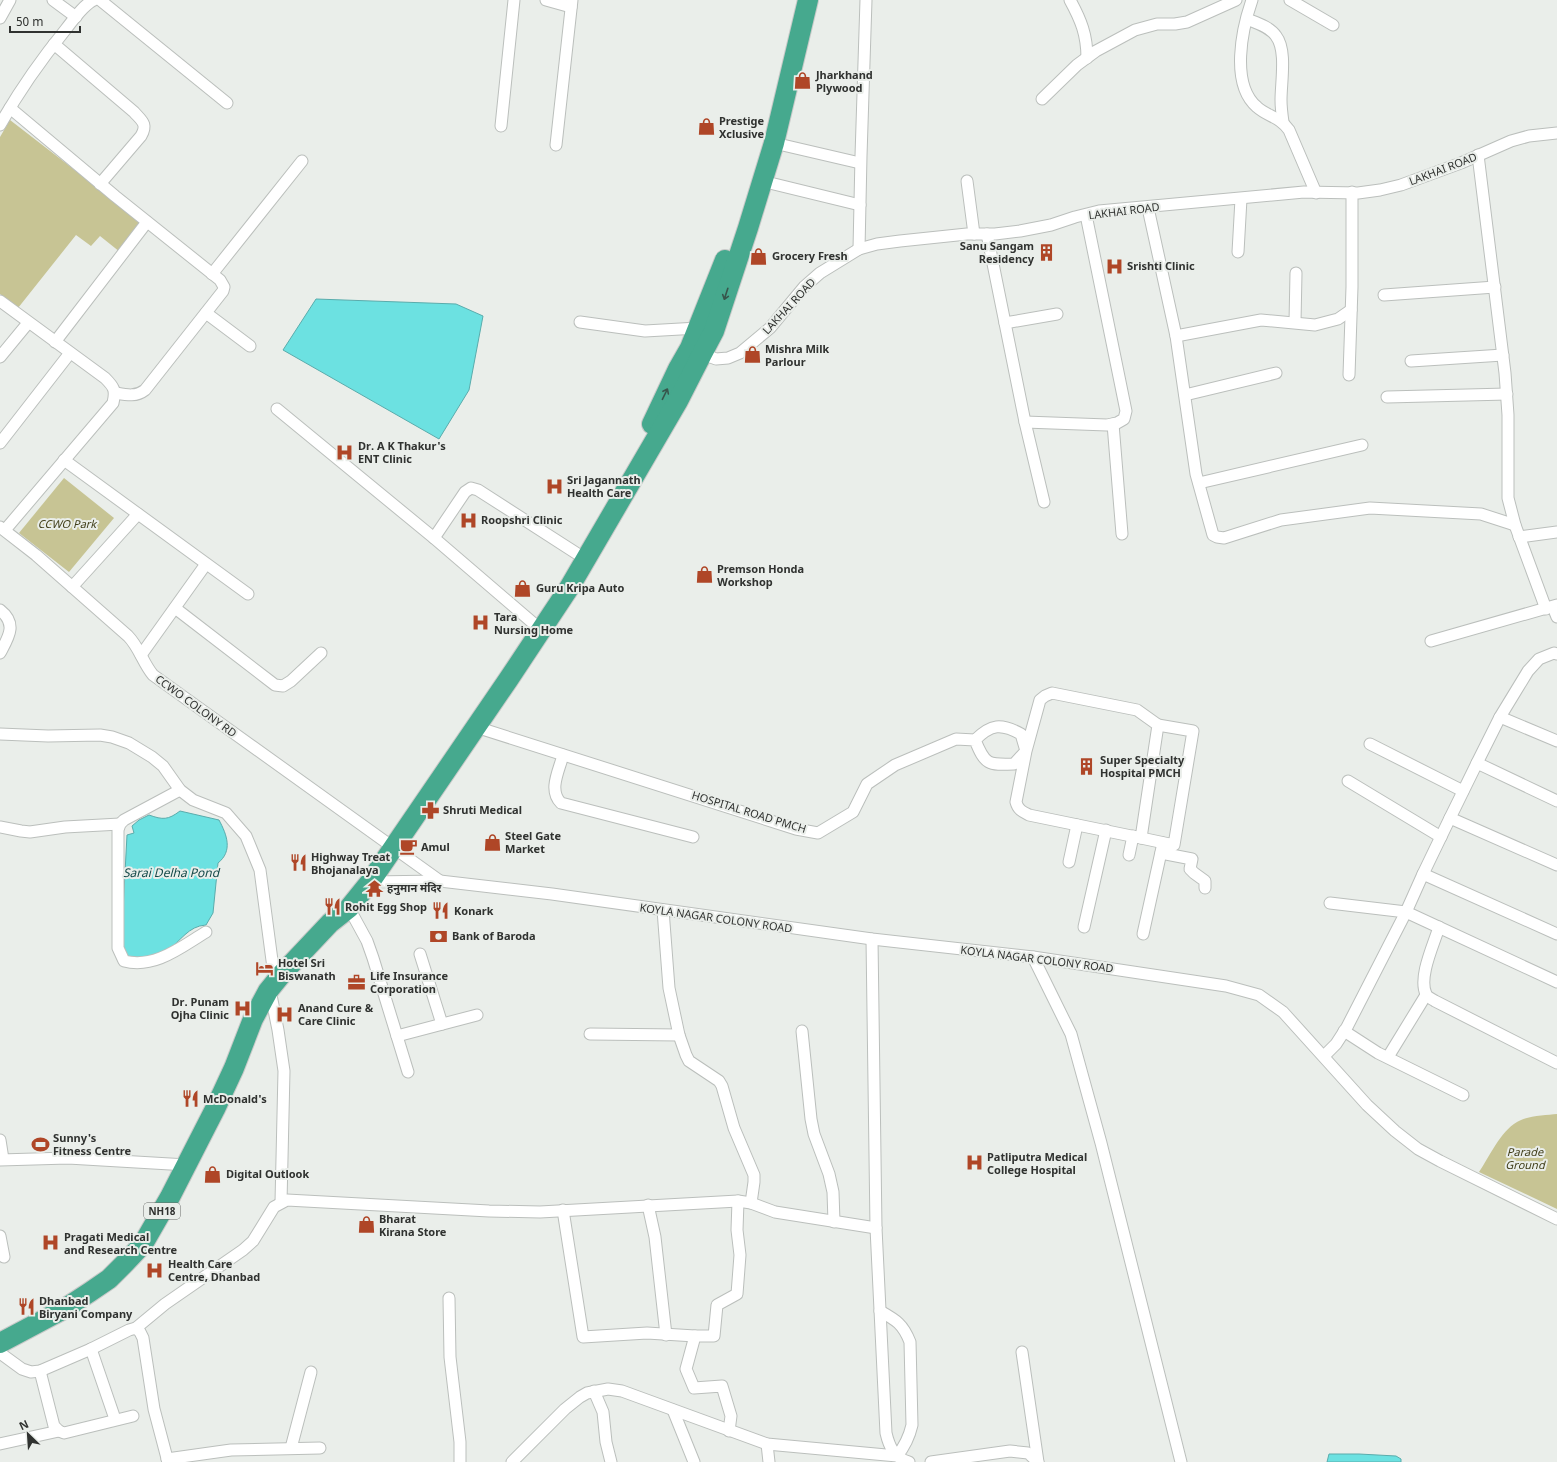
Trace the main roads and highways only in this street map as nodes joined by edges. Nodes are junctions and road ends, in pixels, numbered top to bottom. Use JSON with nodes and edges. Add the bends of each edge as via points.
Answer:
{"nodes":[{"id":1,"x":795,"y":0,"type":"edge"},
{"id":2,"x":808,"y":0,"type":"edge"},
{"id":3,"x":696,"y":351,"type":"junction"},
{"id":4,"x":552,"y":604,"type":"junction"},
{"id":5,"x":390,"y":846,"type":"junction"},
{"id":6,"x":330,"y":923,"type":"junction"},
{"id":7,"x":181,"y":1164,"type":"junction"},
{"id":8,"x":0,"y":1329,"type":"edge"},
{"id":9,"x":0,"y":1343,"type":"edge"}],
"edges":[{"from":1,"to":3,"type":"highway","number":"NH18","via":[[756,164],[724,261],[698,328]]},
{"from":2,"to":3,"type":"highway","number":"NH18","one_way":true,"via":[[774,143],[762,181],[714,331]]},
{"from":3,"to":4,"type":"highway","number":"NH18","via":[[678,401],[606,525]]},
{"from":4,"to":3,"type":"highway","number":"NH18","one_way":true,"via":[[576,553],[623,478],[650,428],[678,369]]},
{"from":4,"to":5,"type":"highway","number":"NH18","via":[[476,727]]},
{"from":4,"to":5,"type":"highway","number":"NH18","via":[[533,623]]},
{"from":5,"to":6,"type":"highway","number":"NH18","via":[[343,900]]},
{"from":5,"to":6,"type":"highway","number":"NH18","via":[[370,882],[349,908]]},
{"from":6,"to":7,"type":"highway","number":"NH18","via":[[272,986],[241,1033]]},
{"from":7,"to":8,"type":"highway","number":"NH18","via":[[140,1229],[104,1268],[53,1302]]},
{"from":7,"to":9,"type":"highway","number":"NH18","via":[[156,1223],[143,1244],[109,1279],[64,1309]]}]}
